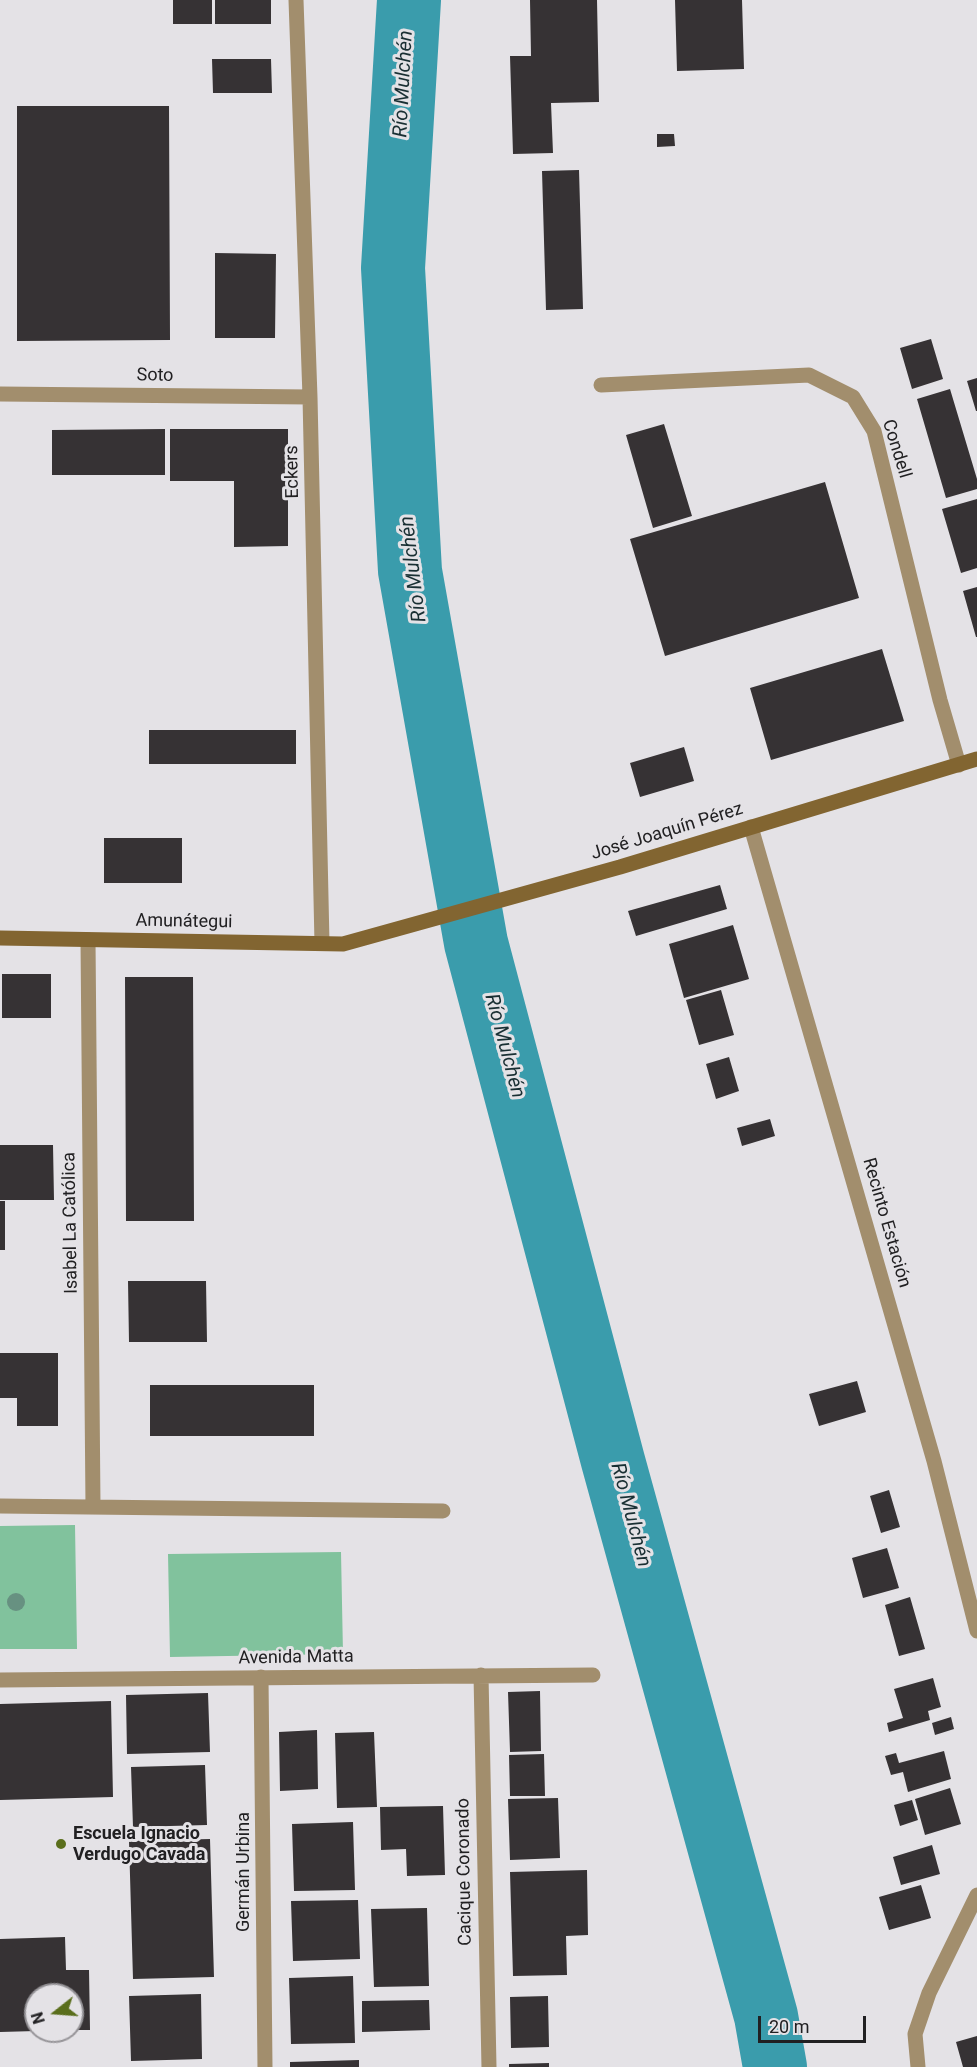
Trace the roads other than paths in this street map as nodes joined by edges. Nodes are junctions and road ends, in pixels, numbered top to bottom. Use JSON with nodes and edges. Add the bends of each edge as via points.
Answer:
{"nodes":[{"id":1,"x":296,"y":0,"type":"edge"},
{"id":2,"x":602,"y":385,"type":"dead end"},
{"id":3,"x":0,"y":394,"type":"edge"},
{"id":4,"x":310,"y":396,"type":"junction"},
{"id":5,"x":977,"y":759,"type":"edge"},
{"id":6,"x":959,"y":765,"type":"junction"},
{"id":7,"x":751,"y":827,"type":"junction"},
{"id":8,"x":0,"y":938,"type":"edge"},
{"id":9,"x":367,"y":938,"type":"joint"},
{"id":10,"x":87,"y":940,"type":"junction"},
{"id":11,"x":322,"y":943,"type":"junction"},
{"id":12,"x":0,"y":1506,"type":"edge"},
{"id":13,"x":93,"y":1506,"type":"junction"},
{"id":14,"x":443,"y":1511,"type":"dead end"},
{"id":15,"x":977,"y":1631,"type":"edge"},
{"id":16,"x":593,"y":1674,"type":"dead end"},
{"id":17,"x":480,"y":1675,"type":"junction"},
{"id":18,"x":261,"y":1677,"type":"junction"},
{"id":19,"x":0,"y":1680,"type":"edge"},
{"id":20,"x":977,"y":1895,"type":"edge"},
{"id":21,"x":265,"y":2067,"type":"edge"},
{"id":22,"x":489,"y":2067,"type":"edge"},
{"id":23,"x":918,"y":2067,"type":"edge"}],
"edges":[{"from":1,"to":4,"type":"street","name":"Eckers"},
{"from":2,"to":6,"type":"street","name":"Condell","via":[[809,375],[853,397],[874,431]]},
{"from":3,"to":4,"type":"street","name":"Soto"},
{"from":4,"to":11,"type":"street","name":"Eckers"},
{"from":5,"to":6,"type":"main road","name":"José Joaquín Pérez"},
{"from":6,"to":7,"type":"main road","name":"José Joaquín Pérez"},
{"from":7,"to":9,"type":"main road","name":"José Joaquín Pérez"},
{"from":7,"to":15,"type":"street","name":"Recinto Estación","via":[[934,1461]]},
{"from":8,"to":10,"type":"main road","name":"Amunátegui"},
{"from":9,"to":11,"type":"main road","name":"Amunátegui","via":[[343,944]]},
{"from":10,"to":11,"type":"main road","name":"Amunátegui"},
{"from":10,"to":13,"type":"street","name":"Isabel La Católica"},
{"from":12,"to":13,"type":"street"},
{"from":13,"to":14,"type":"street"},
{"from":16,"to":17,"type":"street","name":"Avenida Matta"},
{"from":17,"to":18,"type":"street","name":"Avenida Matta"},
{"from":17,"to":22,"type":"street","name":"Cacique Coronado"},
{"from":18,"to":19,"type":"street","name":"Avenida Matta"},
{"from":18,"to":21,"type":"street","name":"Germán Urbina"},
{"from":20,"to":23,"type":"street","via":[[929,1993],[915,2034]]}]}
